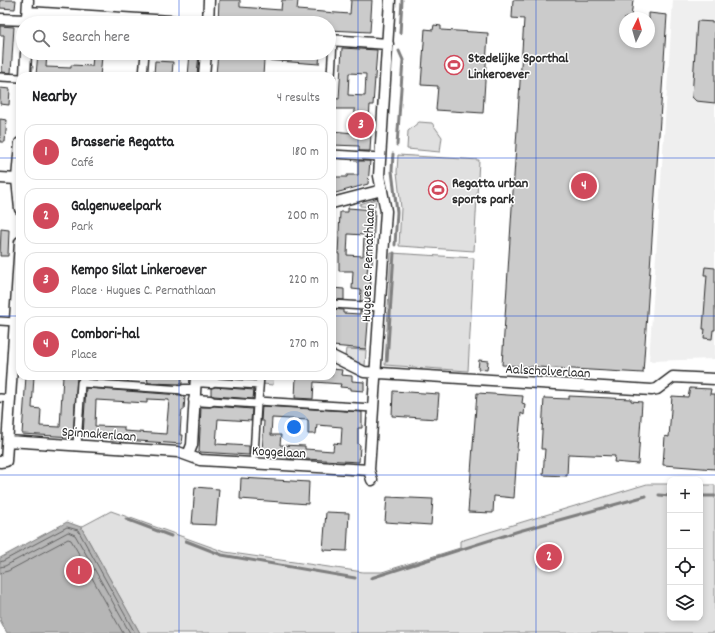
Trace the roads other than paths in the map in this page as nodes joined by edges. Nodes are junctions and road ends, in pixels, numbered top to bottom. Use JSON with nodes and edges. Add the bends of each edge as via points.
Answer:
{"nodes":[{"id":1,"x":28,"y":0,"type":"edge"},
{"id":2,"x":209,"y":0,"type":"edge"},
{"id":3,"x":390,"y":0,"type":"edge"},
{"id":4,"x":27,"y":16,"type":"edge"},
{"id":5,"x":208,"y":16,"type":"edge"},
{"id":6,"x":16,"y":18,"type":"edge"},
{"id":7,"x":0,"y":19,"type":"edge"},
{"id":8,"x":336,"y":40,"type":"edge"},
{"id":9,"x":388,"y":44,"type":"junction"},
{"id":10,"x":26,"y":60,"type":"edge"},
{"id":11,"x":144,"y":60,"type":"edge"},
{"id":12,"x":205,"y":60,"type":"edge"},
{"id":13,"x":330,"y":60,"type":"edge"},
{"id":14,"x":25,"y":72,"type":"edge"},
{"id":15,"x":143,"y":72,"type":"edge"},
{"id":16,"x":204,"y":72,"type":"edge"},
{"id":17,"x":330,"y":72,"type":"edge"},
{"id":18,"x":0,"y":77,"type":"edge"},
{"id":19,"x":16,"y":78,"type":"edge"},
{"id":20,"x":336,"y":154,"type":"edge"},
{"id":21,"x":381,"y":157,"type":"junction"},
{"id":22,"x":0,"y":178,"type":"edge"},
{"id":23,"x":16,"y":179,"type":"edge"},
{"id":24,"x":382,"y":190,"type":"junction"},
{"id":25,"x":336,"y":203,"type":"edge"},
{"id":26,"x":336,"y":304,"type":"edge"},
{"id":27,"x":380,"y":307,"type":"junction"},
{"id":28,"x":16,"y":320,"type":"edge"},
{"id":29,"x":0,"y":321,"type":"edge"},
{"id":30,"x":16,"y":327,"type":"edge"},
{"id":31,"x":336,"y":358,"type":"edge"},
{"id":32,"x":376,"y":373,"type":"junction"},
{"id":33,"x":715,"y":379,"type":"edge"},
{"id":34,"x":83,"y":380,"type":"edge"},
{"id":35,"x":92,"y":380,"type":"edge"},
{"id":36,"x":259,"y":380,"type":"edge"},
{"id":37,"x":212,"y":382,"type":"joint"},
{"id":38,"x":258,"y":385,"type":"junction"},
{"id":39,"x":195,"y":387,"type":"edge"},
{"id":40,"x":184,"y":390,"type":"joint"},
{"id":41,"x":5,"y":399,"type":"edge"},
{"id":42,"x":210,"y":401,"type":"joint"},
{"id":43,"x":257,"y":402,"type":"junction"},
{"id":44,"x":373,"y":408,"type":"junction"},
{"id":45,"x":8,"y":441,"type":"junction"},
{"id":46,"x":77,"y":445,"type":"junction"},
{"id":47,"x":188,"y":455,"type":"junction"},
{"id":48,"x":253,"y":459,"type":"junction"},
{"id":49,"x":3,"y":462,"type":"edge"},
{"id":50,"x":370,"y":475,"type":"joint"}],
"edges":[{"from":1,"to":4,"type":"street"},
{"from":2,"to":5,"type":"street"},
{"from":3,"to":9,"type":"street","name":"Hugues C. Pernathlaan"},
{"from":6,"to":7,"type":"street"},
{"from":8,"to":9,"type":"street"},
{"from":9,"to":21,"type":"street","name":"Hugues C. Pernathlaan"},
{"from":10,"to":14,"type":"street"},
{"from":11,"to":15,"type":"street"},
{"from":12,"to":16,"type":"street"},
{"from":13,"to":17,"type":"street"},
{"from":18,"to":19,"type":"street"},
{"from":20,"to":21,"type":"street"},
{"from":21,"to":24,"type":"street","name":"Hugues C. Pernathlaan"},
{"from":22,"to":23,"type":"street"},
{"from":24,"to":25,"type":"street"},
{"from":24,"to":27,"type":"street","name":"Hugues C. Pernathlaan","via":[[386,211]]},
{"from":26,"to":27,"type":"street"},
{"from":27,"to":32,"type":"street","name":"Hugues C. Pernathlaan"},
{"from":28,"to":29,"type":"street"},
{"from":30,"to":41,"type":"street"},
{"from":31,"to":32,"type":"street","name":"Aalscholverlaan","via":[[359,371]]},
{"from":32,"to":33,"type":"street","name":"Aalscholverlaan","via":[[652,390],[673,378]]},
{"from":32,"to":44,"type":"street","name":"Hugues C. Pernathlaan"},
{"from":34,"to":46,"type":"street"},
{"from":35,"to":40,"type":"street"},
{"from":36,"to":38,"type":"street"},
{"from":37,"to":38,"type":"street"},
{"from":37,"to":39,"type":"street"},
{"from":38,"to":43,"type":"street"},
{"from":39,"to":40,"type":"street"},
{"from":39,"to":42,"type":"street"},
{"from":39,"to":47,"type":"street","via":[[192,446]]},
{"from":41,"to":45,"type":"street"},
{"from":42,"to":43,"type":"street"},
{"from":43,"to":44,"type":"street"},
{"from":43,"to":48,"type":"street"},
{"from":44,"to":50,"type":"street","name":"Hugues C. Pernathlaan"},
{"from":45,"to":46,"type":"street","name":"Spinnakerlaan"},
{"from":45,"to":49,"type":"street"},
{"from":46,"to":47,"type":"street","name":"Spinnakerlaan","via":[[178,452]]},
{"from":47,"to":48,"type":"street","name":"Koggelaan","via":[[200,460]]},
{"from":48,"to":50,"type":"street","name":"Koggelaan"}]}
